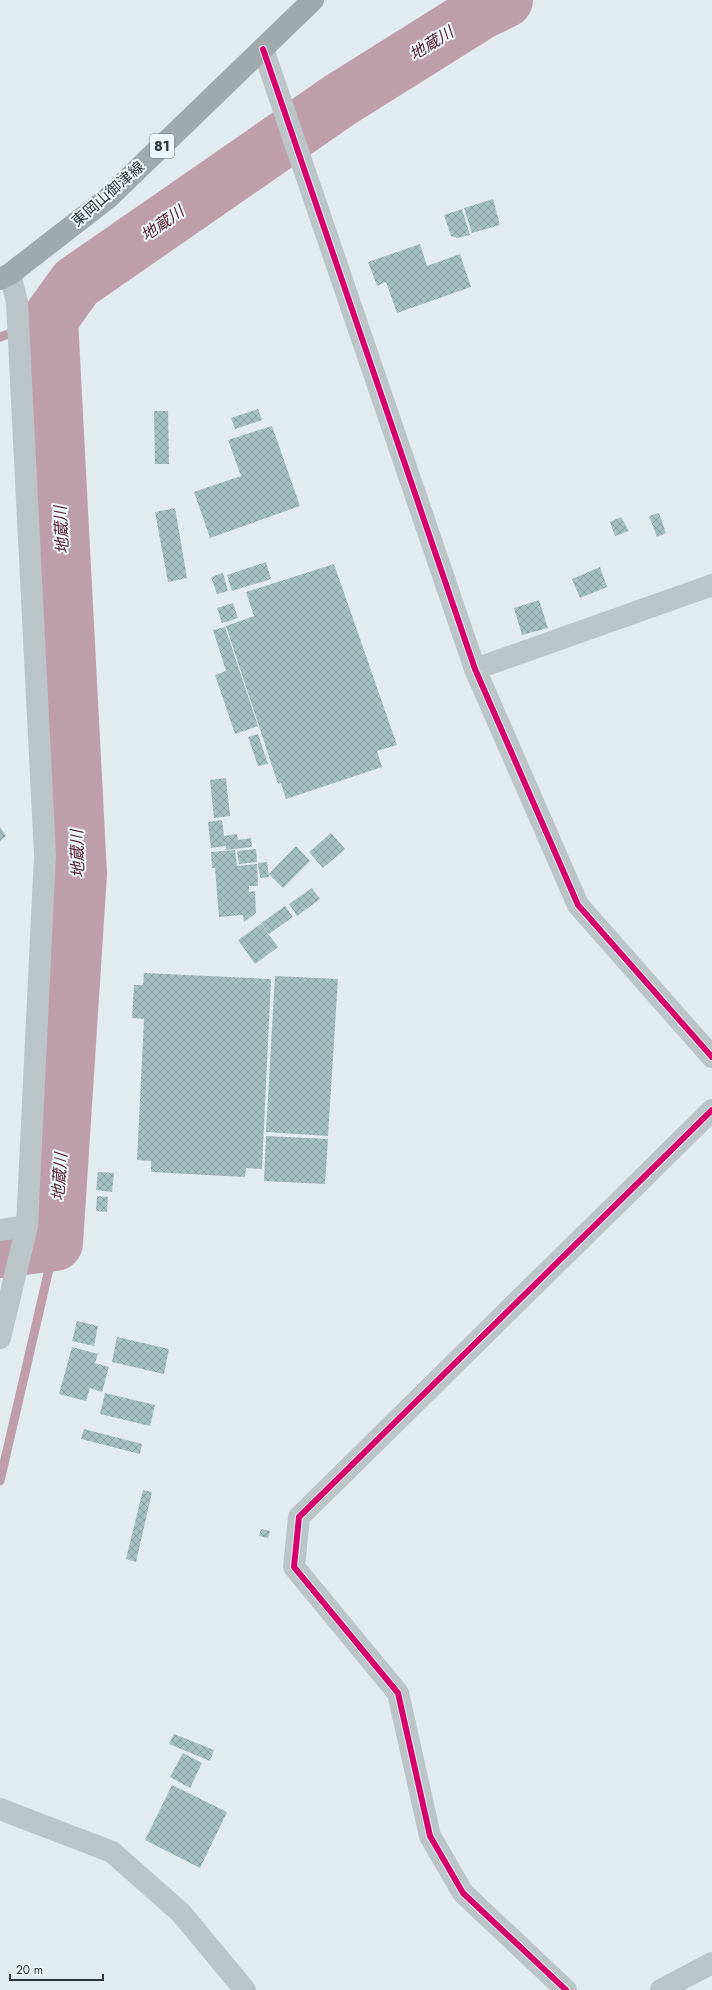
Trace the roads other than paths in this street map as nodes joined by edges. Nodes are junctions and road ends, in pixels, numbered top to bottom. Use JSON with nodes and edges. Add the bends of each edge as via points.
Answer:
{"nodes":[{"id":1,"x":313,"y":0,"type":"edge"},
{"id":2,"x":263,"y":49,"type":"junction"},
{"id":3,"x":5,"y":276,"type":"edge"},
{"id":4,"x":712,"y":585,"type":"edge"},
{"id":5,"x":475,"y":669,"type":"junction"},
{"id":6,"x":712,"y":1057,"type":"edge"},
{"id":7,"x":712,"y":1110,"type":"edge"},
{"id":8,"x":27,"y":1226,"type":"junction"},
{"id":9,"x":0,"y":1230,"type":"edge"},
{"id":10,"x":0,"y":1338,"type":"edge"},
{"id":11,"x":0,"y":1808,"type":"edge"},
{"id":12,"x":712,"y":1963,"type":"edge"},
{"id":13,"x":245,"y":1990,"type":"edge"},
{"id":14,"x":566,"y":1990,"type":"edge"},
{"id":15,"x":662,"y":1990,"type":"edge"}],
"edges":[{"from":1,"to":2,"type":"main road","name":"東岡山御津線","number":"81"},
{"from":2,"to":3,"type":"main road","name":"東岡山御津線","number":"81","via":[[108,198]]},
{"from":2,"to":5,"type":"street"},
{"from":3,"to":8,"type":"street","via":[[17,302],[45,855]]},
{"from":4,"to":5,"type":"street"},
{"from":5,"to":6,"type":"street","via":[[578,904]]},
{"from":7,"to":14,"type":"street","via":[[299,1518],[294,1567],[398,1693],[430,1836],[463,1893]]},
{"from":8,"to":9,"type":"street"},
{"from":8,"to":10,"type":"street"},
{"from":11,"to":13,"type":"street","via":[[112,1852],[181,1913]]},
{"from":12,"to":15,"type":"street"}]}
